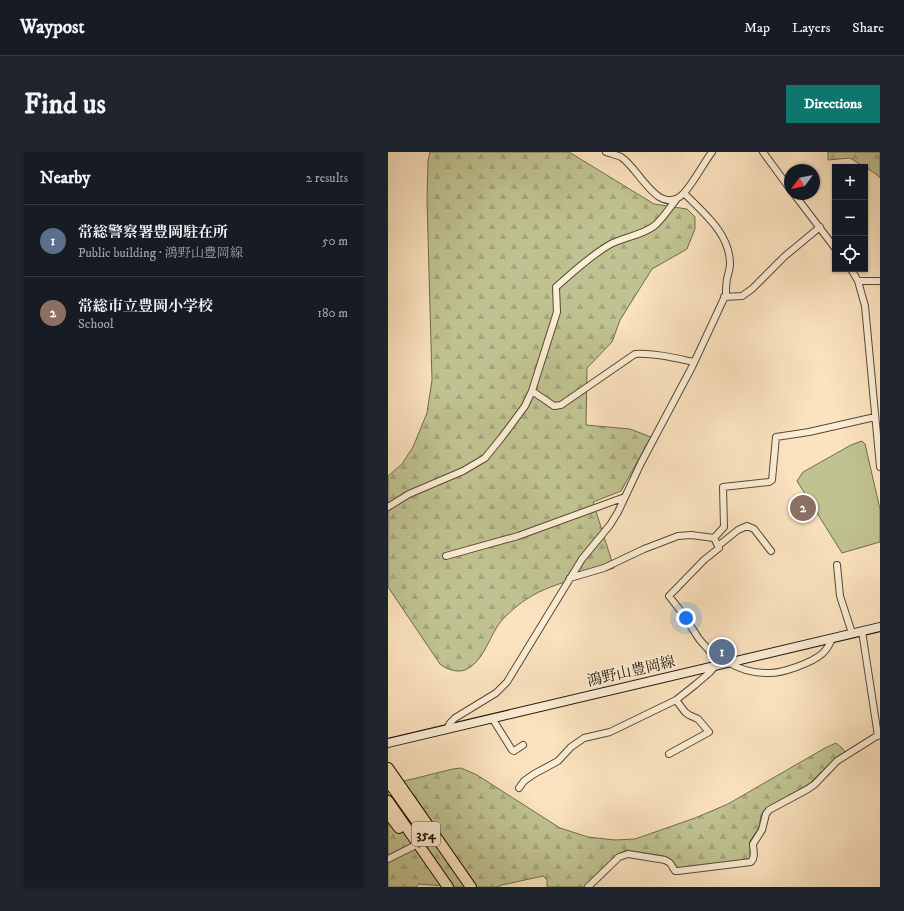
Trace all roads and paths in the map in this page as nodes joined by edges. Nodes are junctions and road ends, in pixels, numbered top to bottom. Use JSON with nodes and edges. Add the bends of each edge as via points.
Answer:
{"nodes":[{"id":1,"x":606,"y":152,"type":"edge"},
{"id":2,"x":712,"y":152,"type":"edge"},
{"id":3,"x":763,"y":152,"type":"edge"},
{"id":4,"x":784,"y":181,"type":"edge"},
{"id":5,"x":684,"y":193,"type":"junction"},
{"id":6,"x":676,"y":200,"type":"junction"},
{"id":7,"x":799,"y":200,"type":"edge"},
{"id":8,"x":820,"y":228,"type":"junction"},
{"id":9,"x":832,"y":244,"type":"edge"},
{"id":10,"x":853,"y":272,"type":"edge"},
{"id":11,"x":858,"y":281,"type":"junction"},
{"id":12,"x":880,"y":281,"type":"edge"},
{"id":13,"x":724,"y":297,"type":"junction"},
{"id":14,"x":694,"y":362,"type":"junction"},
{"id":15,"x":532,"y":391,"type":"junction"},
{"id":16,"x":875,"y":417,"type":"junction"},
{"id":17,"x":879,"y":452,"type":"edge"},
{"id":18,"x":880,"y":467,"type":"edge"},
{"id":19,"x":625,"y":498,"type":"junction"},
{"id":20,"x":388,"y":507,"type":"edge"},
{"id":21,"x":714,"y":538,"type":"junction"},
{"id":22,"x":718,"y":546,"type":"junction"},
{"id":23,"x":771,"y":551,"type":"dead end"},
{"id":24,"x":446,"y":556,"type":"dead end"},
{"id":25,"x":837,"y":565,"type":"dead end"},
{"id":26,"x":570,"y":578,"type":"junction"},
{"id":27,"x":880,"y":628,"type":"edge"},
{"id":28,"x":862,"y":631,"type":"junction"},
{"id":29,"x":852,"y":633,"type":"junction"},
{"id":30,"x":832,"y":638,"type":"junction"},
{"id":31,"x":722,"y":664,"type":"junction"},
{"id":32,"x":676,"y":700,"type":"junction"},
{"id":33,"x":492,"y":718,"type":"junction"},
{"id":34,"x":447,"y":729,"type":"junction"},
{"id":35,"x":879,"y":735,"type":"edge"},
{"id":36,"x":388,"y":744,"type":"edge"},
{"id":37,"x":523,"y":745,"type":"dead end"},
{"id":38,"x":668,"y":754,"type":"dead end"},
{"id":39,"x":388,"y":768,"type":"edge"},
{"id":40,"x":388,"y":781,"type":"edge"},
{"id":41,"x":519,"y":788,"type":"dead end"},
{"id":42,"x":388,"y":800,"type":"edge"},
{"id":43,"x":388,"y":813,"type":"edge"},
{"id":44,"x":431,"y":834,"type":"junction"},
{"id":45,"x":414,"y":846,"type":"junction"},
{"id":46,"x":388,"y":859,"type":"edge"},
{"id":47,"x":441,"y":887,"type":"edge"},
{"id":48,"x":448,"y":887,"type":"edge"},
{"id":49,"x":463,"y":887,"type":"edge"},
{"id":50,"x":471,"y":887,"type":"edge"},
{"id":51,"x":588,"y":887,"type":"edge"}],
"edges":[{"from":1,"to":6,"type":"street","via":[[621,157],[644,183],[664,200]]},
{"from":2,"to":5,"type":"street"},
{"from":3,"to":4,"type":"street"},
{"from":5,"to":6,"type":"street"},
{"from":5,"to":13,"type":"street","via":[[726,241],[730,265]]},
{"from":6,"to":15,"type":"street","via":[[654,226],[608,246],[556,287],[556,318]]},
{"from":7,"to":8,"type":"street"},
{"from":8,"to":9,"type":"street"},
{"from":8,"to":13,"type":"street","via":[[785,256],[752,289],[742,296]]},
{"from":10,"to":11,"type":"street"},
{"from":11,"to":12,"type":"street"},
{"from":11,"to":16,"type":"street","via":[[864,306]]},
{"from":13,"to":14,"type":"street"},
{"from":14,"to":15,"type":"street","via":[[645,353],[636,354],[561,405],[554,406]]},
{"from":14,"to":19,"type":"street"},
{"from":15,"to":20,"type":"street","via":[[525,406],[485,458],[463,471],[408,494]]},
{"from":16,"to":17,"type":"street"},
{"from":16,"to":21,"type":"street","via":[[776,437],[772,480],[723,487],[724,527]]},
{"from":17,"to":18,"type":"street"},
{"from":19,"to":24,"type":"street","via":[[518,536]]},
{"from":19,"to":26,"type":"street","via":[[610,525]]},
{"from":21,"to":22,"type":"street"},
{"from":21,"to":26,"type":"street","via":[[678,536],[604,568]]},
{"from":22,"to":23,"type":"street","via":[[747,526],[754,529]]},
{"from":22,"to":31,"type":"street","via":[[719,548],[669,596],[699,639]]},
{"from":25,"to":29,"type":"street","via":[[840,596]]},
{"from":26,"to":34,"type":"street","via":[[506,682],[496,693],[455,718]]},
{"from":27,"to":28,"type":"main road","name":"鴻野山豊岡線"},
{"from":28,"to":29,"type":"main road","name":"鴻野山豊岡線"},
{"from":28,"to":35,"type":"street"},
{"from":29,"to":30,"type":"main road","name":"鴻野山豊岡線"},
{"from":30,"to":31,"type":"main road","name":"鴻野山豊岡線"},
{"from":30,"to":31,"type":"street","via":[[828,647],[818,657],[776,673],[750,671]]},
{"from":31,"to":32,"type":"street"},
{"from":31,"to":33,"type":"main road","name":"鴻野山豊岡線"},
{"from":32,"to":38,"type":"street","via":[[689,716],[698,719],[709,732]]},
{"from":32,"to":41,"type":"street","via":[[610,732],[584,738],[558,761],[524,781]]},
{"from":33,"to":34,"type":"main road","name":"鴻野山豊岡線"},
{"from":33,"to":37,"type":"street","via":[[512,750]]},
{"from":34,"to":36,"type":"main road","name":"鴻野山豊岡線"},
{"from":35,"to":51,"type":"street","via":[[837,761],[808,789],[769,810],[762,830],[753,844],[754,856],[751,862],[676,871],[665,860],[628,854],[620,857]]},
{"from":39,"to":44,"type":"highway"},
{"from":40,"to":49,"type":"highway","number":"354"},
{"from":42,"to":48,"type":"highway","number":"354"},
{"from":43,"to":45,"type":"highway"},
{"from":44,"to":45,"type":"street","bridge":true},
{"from":44,"to":50,"type":"highway"},
{"from":45,"to":46,"type":"street"},
{"from":45,"to":47,"type":"highway"}]}
